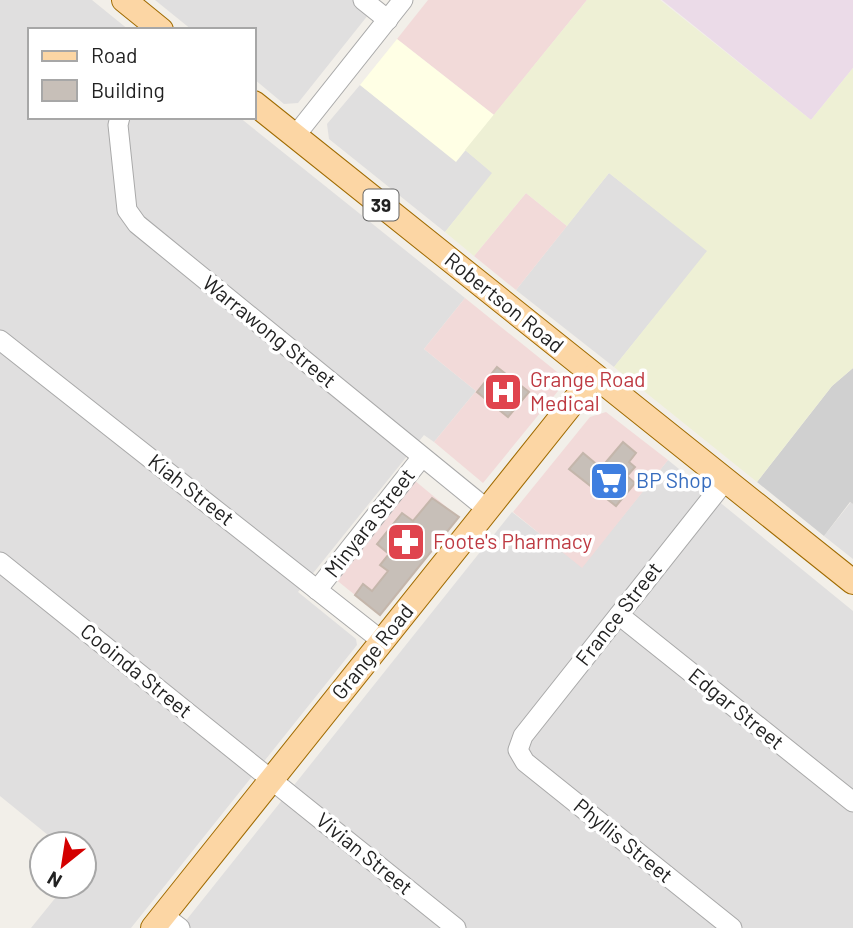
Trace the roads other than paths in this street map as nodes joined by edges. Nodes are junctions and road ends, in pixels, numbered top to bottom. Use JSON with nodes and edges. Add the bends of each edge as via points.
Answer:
{"nodes":[{"id":1,"x":124,"y":0,"type":"edge"},
{"id":2,"x":363,"y":0,"type":"edge"},
{"id":3,"x":404,"y":0,"type":"edge"},
{"id":4,"x":388,"y":20,"type":"junction"},
{"id":5,"x":159,"y":28,"type":"edge"},
{"id":6,"x":256,"y":105,"type":"edge"},
{"id":7,"x":120,"y":119,"type":"edge"},
{"id":8,"x":295,"y":136,"type":"junction"},
{"id":9,"x":0,"y":340,"type":"edge"},
{"id":10,"x":594,"y":376,"type":"junction"},
{"id":11,"x":422,"y":457,"type":"junction"},
{"id":12,"x":725,"y":481,"type":"junction"},
{"id":13,"x":488,"y":510,"type":"junction"},
{"id":14,"x":0,"y":562,"type":"edge"},
{"id":15,"x":853,"y":582,"type":"edge"},
{"id":16,"x":317,"y":590,"type":"junction"},
{"id":17,"x":618,"y":615,"type":"junction"},
{"id":18,"x":382,"y":641,"type":"junction"},
{"id":19,"x":518,"y":750,"type":"joint"},
{"id":20,"x":271,"y":780,"type":"junction"},
{"id":21,"x":853,"y":802,"type":"edge"},
{"id":22,"x":165,"y":924,"type":"edge"},
{"id":23,"x":456,"y":928,"type":"edge"},
{"id":24,"x":732,"y":928,"type":"edge"}],
"edges":[{"from":1,"to":5,"type":"main road"},
{"from":2,"to":4,"type":"street"},
{"from":3,"to":4,"type":"street"},
{"from":4,"to":8,"type":"street"},
{"from":6,"to":8,"type":"main road","name":"Robertson Road","number":"39"},
{"from":7,"to":11,"type":"street","name":"Warrawong Street","via":[[127,210],[137,224]]},
{"from":8,"to":10,"type":"main road","name":"Robertson Road","number":"39"},
{"from":9,"to":16,"type":"street","name":"Kiah Street"},
{"from":10,"to":12,"type":"main road","name":"Robertson Road","number":"39"},
{"from":10,"to":13,"type":"main road","name":"Grange Road"},
{"from":11,"to":13,"type":"street","name":"Warrawong Street"},
{"from":11,"to":16,"type":"street","name":"Minyara Street"},
{"from":12,"to":15,"type":"main road","name":"Robertson Road","number":"39"},
{"from":12,"to":17,"type":"street","name":"France Street"},
{"from":13,"to":18,"type":"main road","name":"Grange Road"},
{"from":14,"to":20,"type":"street","name":"Cooinda Street"},
{"from":16,"to":18,"type":"street","name":"Kiah Street"},
{"from":17,"to":19,"type":"street","name":"France Street","via":[[523,736]]},
{"from":17,"to":21,"type":"street","name":"Edgar Street"},
{"from":18,"to":20,"type":"main road","name":"Grange Road"},
{"from":19,"to":24,"type":"street","name":"Phyllis Street","via":[[525,762]]},
{"from":20,"to":22,"type":"main road","name":"Grange Road"},
{"from":20,"to":23,"type":"street","name":"Vivian Street"}]}
